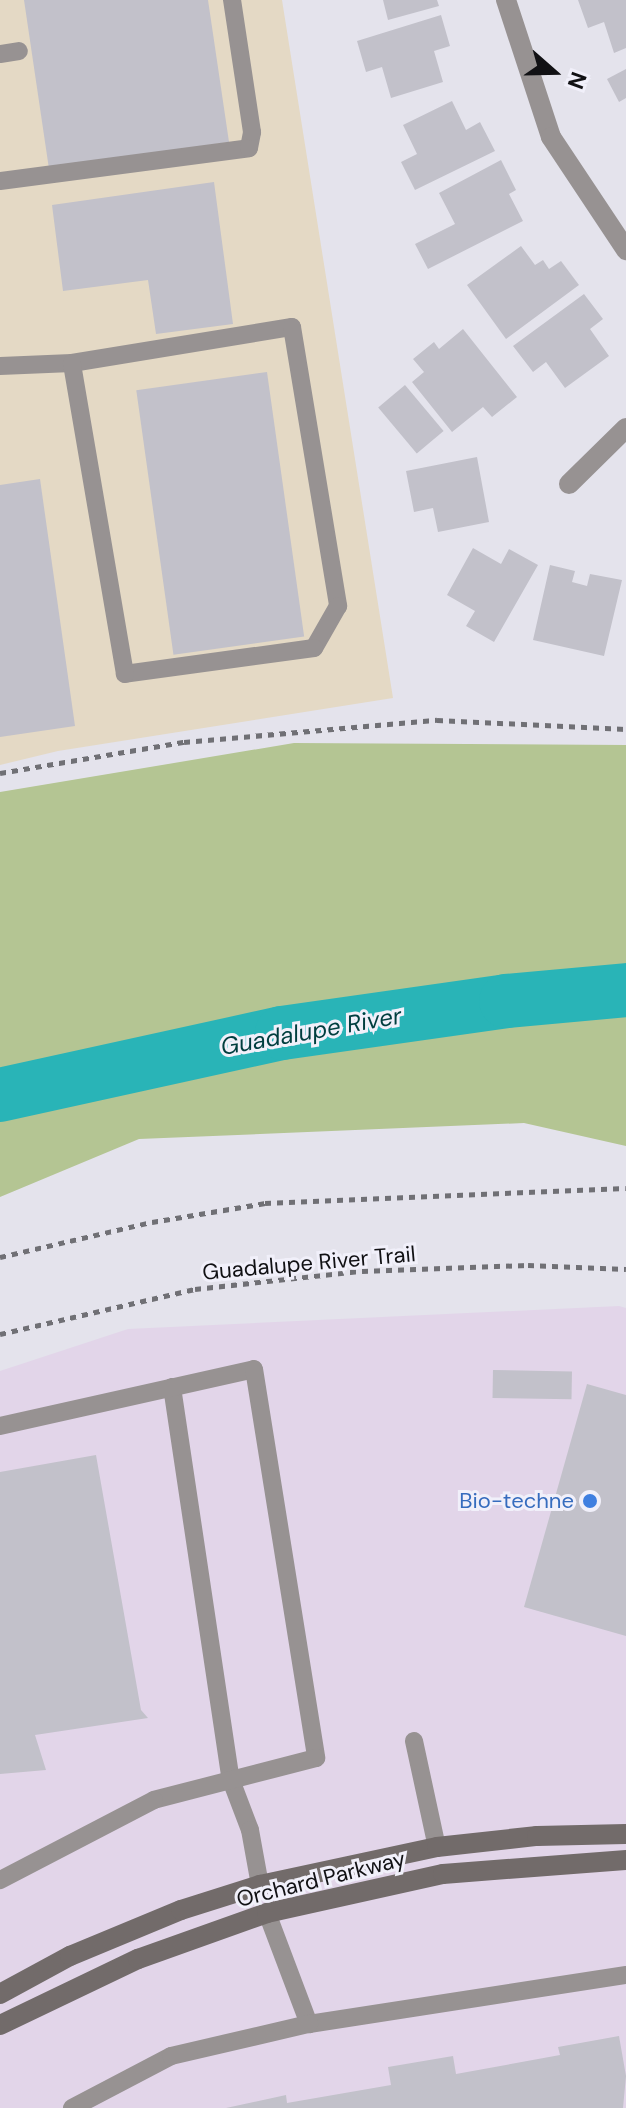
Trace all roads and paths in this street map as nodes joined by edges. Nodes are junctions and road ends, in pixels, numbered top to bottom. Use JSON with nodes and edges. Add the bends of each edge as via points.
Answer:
{"nodes":[{"id":1,"x":232,"y":0,"type":"edge"},
{"id":2,"x":506,"y":0,"type":"edge"},
{"id":3,"x":19,"y":51,"type":"dead end"},
{"id":4,"x":0,"y":54,"type":"edge"},
{"id":5,"x":0,"y":181,"type":"edge"},
{"id":6,"x":626,"y":250,"type":"edge"},
{"id":7,"x":72,"y":363,"type":"junction"},
{"id":8,"x":0,"y":366,"type":"edge"},
{"id":9,"x":626,"y":428,"type":"edge"},
{"id":10,"x":569,"y":484,"type":"dead end"},
{"id":11,"x":626,"y":729,"type":"edge"},
{"id":12,"x":0,"y":773,"type":"edge"},
{"id":13,"x":626,"y":1188,"type":"edge"},
{"id":14,"x":0,"y":1257,"type":"edge"},
{"id":15,"x":626,"y":1269,"type":"edge"},
{"id":16,"x":0,"y":1334,"type":"edge"},
{"id":17,"x":172,"y":1387,"type":"junction"},
{"id":18,"x":0,"y":1426,"type":"edge"},
{"id":19,"x":414,"y":1741,"type":"dead end"},
{"id":20,"x":231,"y":1780,"type":"junction"},
{"id":21,"x":626,"y":1834,"type":"edge"},
{"id":22,"x":437,"y":1847,"type":"junction"},
{"id":23,"x":626,"y":1860,"type":"edge"},
{"id":24,"x":0,"y":1880,"type":"edge"},
{"id":25,"x":260,"y":1885,"type":"junction"},
{"id":26,"x":267,"y":1913,"type":"junction"},
{"id":27,"x":626,"y":1975,"type":"edge"},
{"id":28,"x":0,"y":1994,"type":"edge"},
{"id":29,"x":309,"y":2024,"type":"junction"},
{"id":30,"x":0,"y":2025,"type":"edge"},
{"id":31,"x":72,"y":2108,"type":"edge"}],
"edges":[{"from":1,"to":5,"type":"lane","via":[[252,132],[249,148]]},
{"from":2,"to":6,"type":"street","via":[[551,137]]},
{"from":3,"to":4,"type":"lane"},
{"from":7,"to":7,"type":"lane","via":[[292,327],[338,606],[314,648],[125,674]]},
{"from":7,"to":8,"type":"lane"},
{"from":9,"to":10,"type":"street"},
{"from":11,"to":12,"type":"path","via":[[437,720],[184,742]]},
{"from":13,"to":14,"type":"path","via":[[265,1203]]},
{"from":15,"to":16,"type":"path","name":"Guadalupe River Trail","via":[[528,1265],[362,1271],[195,1289]]},
{"from":17,"to":18,"type":"lane"},
{"from":17,"to":20,"type":"lane"},
{"from":17,"to":20,"type":"lane","via":[[254,1369],[316,1758]]},
{"from":19,"to":22,"type":"lane"},
{"from":20,"to":24,"type":"lane","via":[[154,1800]]},
{"from":20,"to":25,"type":"lane","via":[[250,1830]]},
{"from":21,"to":22,"type":"main road","name":"Orchard Parkway","via":[[537,1836]]},
{"from":22,"to":25,"type":"main road","name":"Orchard Parkway"},
{"from":23,"to":26,"type":"main road","name":"Orchard Parkway","via":[[443,1874]]},
{"from":25,"to":26,"type":"main road"},
{"from":25,"to":28,"type":"main road","name":"Orchard Parkway","via":[[98,1945]]},
{"from":26,"to":29,"type":"lane"},
{"from":26,"to":30,"type":"main road","name":"Orchard Parkway","via":[[138,1959]]},
{"from":27,"to":29,"type":"lane"},
{"from":29,"to":31,"type":"lane","via":[[171,2056]]}]}
